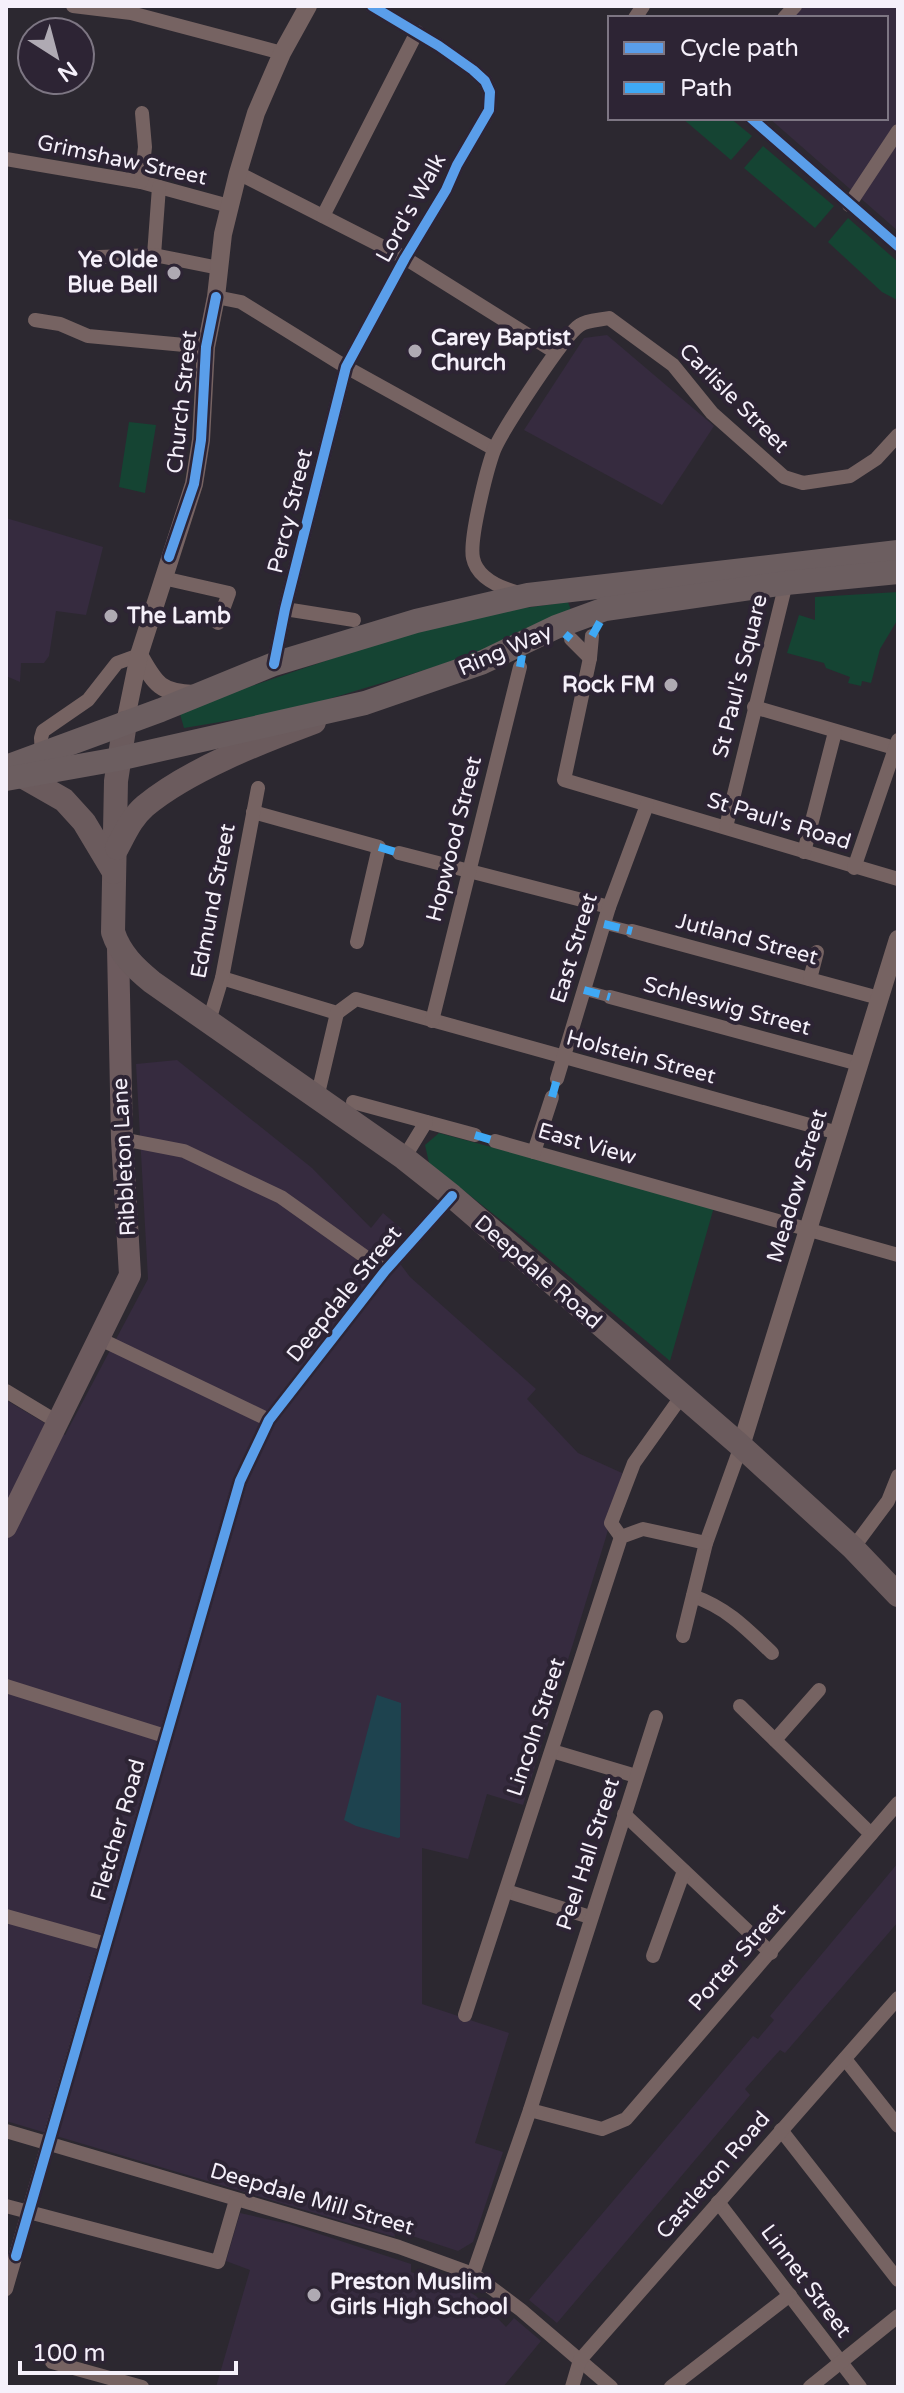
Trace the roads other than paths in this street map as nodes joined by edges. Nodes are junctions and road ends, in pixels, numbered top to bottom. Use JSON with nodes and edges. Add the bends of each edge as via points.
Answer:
{"nodes":[{"id":1,"x":73,"y":6,"type":"edge"},
{"id":2,"x":308,"y":6,"type":"edge"},
{"id":3,"x":372,"y":6,"type":"edge"},
{"id":4,"x":131,"y":10,"type":"edge"},
{"id":5,"x":417,"y":32,"type":"junction"},
{"id":6,"x":282,"y":53,"type":"junction"},
{"id":7,"x":142,"y":113,"type":"dead end"},
{"id":8,"x":753,"y":120,"type":"edge"},
{"id":9,"x":898,"y":131,"type":"edge"},
{"id":10,"x":893,"y":148,"type":"edge"},
{"id":11,"x":6,"y":159,"type":"edge"},
{"id":12,"x":238,"y":173,"type":"junction"},
{"id":13,"x":141,"y":182,"type":"junction"},
{"id":14,"x":159,"y":187,"type":"junction"},
{"id":15,"x":849,"y":205,"type":"junction"},
{"id":16,"x":229,"y":206,"type":"junction"},
{"id":17,"x":323,"y":216,"type":"junction"},
{"id":18,"x":898,"y":246,"type":"edge"},
{"id":19,"x":154,"y":255,"type":"junction"},
{"id":20,"x":99,"y":257,"type":"dead end"},
{"id":21,"x":405,"y":258,"type":"junction"},
{"id":22,"x":219,"y":268,"type":"junction"},
{"id":23,"x":216,"y":297,"type":"junction"},
{"id":24,"x":35,"y":320,"type":"dead end"},
{"id":25,"x":206,"y":347,"type":"junction"},
{"id":26,"x":555,"y":352,"type":"junction"},
{"id":27,"x":346,"y":367,"type":"junction"},
{"id":28,"x":898,"y":435,"type":"edge"},
{"id":29,"x":494,"y":449,"type":"junction"},
{"id":30,"x":898,"y":552,"type":"edge"},
{"id":31,"x":898,"y":572,"type":"edge"},
{"id":32,"x":163,"y":578,"type":"junction"},
{"id":33,"x":786,"y":583,"type":"junction"},
{"id":34,"x":528,"y":595,"type":"junction"},
{"id":35,"x":285,"y":609,"type":"junction"},
{"id":36,"x":354,"y":620,"type":"dead end"},
{"id":37,"x":218,"y":623,"type":"dead end"},
{"id":38,"x":592,"y":636,"type":"dead end"},
{"id":39,"x":571,"y":639,"type":"dead end"},
{"id":40,"x":139,"y":655,"type":"junction"},
{"id":41,"x":590,"y":658,"type":"junction"},
{"id":42,"x":274,"y":664,"type":"junction"},
{"id":43,"x":520,"y":667,"type":"dead end"},
{"id":44,"x":201,"y":694,"type":"junction"},
{"id":45,"x":365,"y":703,"type":"junction"},
{"id":46,"x":754,"y":707,"type":"junction"},
{"id":47,"x":125,"y":723,"type":"junction"},
{"id":48,"x":835,"y":732,"type":"junction"},
{"id":49,"x":897,"y":745,"type":"edge"},
{"id":50,"x":42,"y":755,"type":"junction"},
{"id":51,"x":118,"y":759,"type":"junction"},
{"id":52,"x":11,"y":774,"type":"edge"},
{"id":53,"x":258,"y":788,"type":"dead end"},
{"id":54,"x":647,"y":805,"type":"junction"},
{"id":55,"x":253,"y":812,"type":"junction"},
{"id":56,"x":726,"y":827,"type":"junction"},
{"id":57,"x":804,"y":852,"type":"junction"},
{"id":58,"x":399,"y":853,"type":"dead end"},
{"id":59,"x":114,"y":863,"type":"junction"},
{"id":60,"x":854,"y":868,"type":"junction"},
{"id":61,"x":470,"y":869,"type":"junction"},
{"id":62,"x":898,"y":879,"type":"edge"},
{"id":63,"x":609,"y":907,"type":"junction"},
{"id":64,"x":604,"y":924,"type":"junction"},
{"id":65,"x":632,"y":931,"type":"joint"},
{"id":66,"x":898,"y":939,"type":"edge"},
{"id":67,"x":357,"y":942,"type":"dead end"},
{"id":68,"x":118,"y":947,"type":"junction"},
{"id":69,"x":817,"y":952,"type":"dead end"},
{"id":70,"x":222,"y":978,"type":"junction"},
{"id":71,"x":810,"y":979,"type":"junction"},
{"id":72,"x":152,"y":982,"type":"junction"},
{"id":73,"x":584,"y":990,"type":"junction"},
{"id":74,"x":610,"y":997,"type":"joint"},
{"id":75,"x":879,"y":998,"type":"junction"},
{"id":76,"x":119,"y":1005,"type":"junction"},
{"id":77,"x":337,"y":1013,"type":"junction"},
{"id":78,"x":209,"y":1021,"type":"junction"},
{"id":79,"x":432,"y":1021,"type":"junction"},
{"id":80,"x":563,"y":1058,"type":"junction"},
{"id":81,"x":859,"y":1064,"type":"junction"},
{"id":82,"x":557,"y":1079,"type":"joint"},
{"id":83,"x":552,"y":1097,"type":"joint"},
{"id":84,"x":317,"y":1098,"type":"junction"},
{"id":85,"x":353,"y":1102,"type":"dead end"},
{"id":86,"x":426,"y":1122,"type":"junction"},
{"id":87,"x":838,"y":1133,"type":"junction"},
{"id":88,"x":475,"y":1135,"type":"joint"},
{"id":89,"x":122,"y":1139,"type":"junction"},
{"id":90,"x":495,"y":1141,"type":"joint"},
{"id":91,"x":534,"y":1152,"type":"junction"},
{"id":92,"x":404,"y":1158,"type":"junction"},
{"id":93,"x":452,"y":1196,"type":"junction"},
{"id":94,"x":810,"y":1229,"type":"junction"},
{"id":95,"x":898,"y":1255,"type":"edge"},
{"id":96,"x":385,"y":1271,"type":"junction"},
{"id":97,"x":100,"y":1339,"type":"junction"},
{"id":98,"x":6,"y":1391,"type":"edge"},
{"id":99,"x":681,"y":1397,"type":"junction"},
{"id":100,"x":269,"y":1420,"type":"junction"},
{"id":101,"x":59,"y":1423,"type":"junction"},
{"id":102,"x":741,"y":1446,"type":"junction"},
{"id":103,"x":898,"y":1476,"type":"edge"},
{"id":104,"x":6,"y":1527,"type":"edge"},
{"id":105,"x":621,"y":1537,"type":"junction"},
{"id":106,"x":706,"y":1543,"type":"junction"},
{"id":107,"x":853,"y":1548,"type":"junction"},
{"id":108,"x":898,"y":1595,"type":"edge"},
{"id":109,"x":693,"y":1596,"type":"junction"},
{"id":110,"x":683,"y":1636,"type":"dead end"},
{"id":111,"x":772,"y":1653,"type":"dead end"},
{"id":112,"x":6,"y":1686,"type":"edge"},
{"id":113,"x":819,"y":1690,"type":"dead end"},
{"id":114,"x":740,"y":1706,"type":"dead end"},
{"id":115,"x":656,"y":1717,"type":"dead end"},
{"id":116,"x":165,"y":1736,"type":"junction"},
{"id":117,"x":775,"y":1740,"type":"junction"},
{"id":118,"x":552,"y":1751,"type":"junction"},
{"id":119,"x":636,"y":1776,"type":"junction"},
{"id":120,"x":898,"y":1803,"type":"edge"},
{"id":121,"x":624,"y":1814,"type":"junction"},
{"id":122,"x":871,"y":1834,"type":"junction"},
{"id":123,"x":684,"y":1871,"type":"junction"},
{"id":124,"x":506,"y":1891,"type":"junction"},
{"id":125,"x":6,"y":1916,"type":"edge"},
{"id":126,"x":590,"y":1917,"type":"junction"},
{"id":127,"x":106,"y":1944,"type":"junction"},
{"id":128,"x":771,"y":1953,"type":"junction"},
{"id":129,"x":653,"y":1956,"type":"dead end"},
{"id":130,"x":898,"y":1998,"type":"edge"},
{"id":131,"x":465,"y":2015,"type":"dead end"},
{"id":132,"x":845,"y":2059,"type":"junction"},
{"id":133,"x":530,"y":2110,"type":"junction"},
{"id":134,"x":898,"y":2126,"type":"edge"},
{"id":135,"x":781,"y":2130,"type":"junction"},
{"id":136,"x":6,"y":2131,"type":"edge"},
{"id":137,"x":49,"y":2144,"type":"junction"},
{"id":138,"x":236,"y":2200,"type":"junction"},
{"id":139,"x":718,"y":2202,"type":"junction"},
{"id":140,"x":6,"y":2206,"type":"edge"},
{"id":141,"x":29,"y":2212,"type":"junction"},
{"id":142,"x":473,"y":2274,"type":"junction"},
{"id":143,"x":898,"y":2280,"type":"edge"},
{"id":144,"x":6,"y":2289,"type":"edge"},
{"id":145,"x":790,"y":2295,"type":"junction"},
{"id":146,"x":898,"y":2316,"type":"edge"},
{"id":147,"x":580,"y":2360,"type":"junction"},
{"id":148,"x":52,"y":2362,"type":"dead end"},
{"id":149,"x":841,"y":2362,"type":"junction"},
{"id":150,"x":142,"y":2387,"type":"edge"},
{"id":151,"x":572,"y":2387,"type":"edge"},
{"id":152,"x":611,"y":2387,"type":"edge"},
{"id":153,"x":671,"y":2387,"type":"edge"},
{"id":154,"x":810,"y":2387,"type":"edge"},
{"id":155,"x":860,"y":2387,"type":"edge"}],
"edges":[{"from":1,"to":4,"type":"street"},
{"from":2,"to":6,"type":"street","name":"Church Street"},
{"from":3,"to":5,"type":"street"},
{"from":4,"to":6,"type":"street"},
{"from":5,"to":17,"type":"street"},
{"from":5,"to":21,"type":"street","name":"Lord's Walk","via":[[473,70],[490,92],[489,110]]},
{"from":6,"to":12,"type":"street","name":"Church Street"},
{"from":7,"to":13,"type":"street"},
{"from":8,"to":15,"type":"street"},
{"from":9,"to":10,"type":"street"},
{"from":10,"to":15,"type":"street"},
{"from":11,"to":13,"type":"street","name":"Grimshaw Street"},
{"from":12,"to":16,"type":"street","name":"Church Street"},
{"from":12,"to":17,"type":"street"},
{"from":13,"to":14,"type":"street","name":"Grimshaw Street"},
{"from":14,"to":16,"type":"street","name":"Grimshaw Street"},
{"from":14,"to":19,"type":"street"},
{"from":15,"to":18,"type":"street"},
{"from":16,"to":22,"type":"street","name":"Church Street"},
{"from":17,"to":21,"type":"street"},
{"from":19,"to":20,"type":"street"},
{"from":19,"to":22,"type":"street"},
{"from":21,"to":26,"type":"street"},
{"from":21,"to":27,"type":"street","name":"Lord's Walk"},
{"from":22,"to":23,"type":"street","name":"Church Street"},
{"from":23,"to":25,"type":"street","name":"Church Street"},
{"from":23,"to":27,"type":"street","via":[[241,302]]},
{"from":24,"to":25,"type":"street","via":[[88,336]]},
{"from":25,"to":32,"type":"street","name":"Church Street","via":[[194,484]]},
{"from":26,"to":28,"type":"street","name":"Carlisle Street","via":[[581,323],[609,318],[673,365],[712,413],[764,461],[784,477],[803,483],[850,476]]},
{"from":26,"to":29,"type":"street","name":"Carlisle Street"},
{"from":27,"to":29,"type":"street"},
{"from":27,"to":35,"type":"street","name":"Percy Street"},
{"from":29,"to":34,"type":"street","name":"Carlisle Street","via":[[475,521],[473,559],[499,587]]},
{"from":30,"to":34,"type":"highway","name":"Ring Way"},
{"from":31,"to":33,"type":"highway","name":"Ring Way"},
{"from":32,"to":37,"type":"street","via":[[229,593]]},
{"from":32,"to":40,"type":"street","name":"Church Street"},
{"from":33,"to":45,"type":"highway","name":"Ring Way","via":[[605,609],[481,663]]},
{"from":33,"to":46,"type":"street","name":"St Paul's Square"},
{"from":34,"to":42,"type":"highway","name":"Ring Way","via":[[416,621]]},
{"from":35,"to":36,"type":"street"},
{"from":35,"to":42,"type":"street","name":"Percy Street"},
{"from":38,"to":41,"type":"street"},
{"from":39,"to":41,"type":"street"},
{"from":40,"to":44,"type":"street","via":[[164,688]]},
{"from":40,"to":47,"type":"street","name":"Church Street"},
{"from":40,"to":50,"type":"street","via":[[117,663],[88,700],[43,731]]},
{"from":41,"to":54,"type":"street","via":[[564,780]]},
{"from":42,"to":44,"type":"highway","name":"Ring Way"},
{"from":43,"to":61,"type":"street","name":"Hopwood Street"},
{"from":44,"to":47,"type":"highway","name":"Ring Way"},
{"from":45,"to":51,"type":"highway","name":"Ring Way"},
{"from":45,"to":59,"type":"main road","via":[[253,745],[168,790],[131,822]]},
{"from":46,"to":48,"type":"street"},
{"from":46,"to":56,"type":"street","name":"St Paul's Square"},
{"from":47,"to":50,"type":"highway","name":"Ring Way"},
{"from":47,"to":51,"type":"main road","name":"Ribbleton Lane"},
{"from":48,"to":49,"type":"street"},
{"from":48,"to":57,"type":"street"},
{"from":49,"to":60,"type":"street"},
{"from":50,"to":52,"type":"highway","name":"Ring Way"},
{"from":51,"to":52,"type":"highway","name":"Ring Way"},
{"from":51,"to":59,"type":"main road","name":"Ribbleton Lane"},
{"from":52,"to":59,"type":"main road","via":[[64,800]]},
{"from":53,"to":55,"type":"street","name":"Edmund Street"},
{"from":54,"to":56,"type":"street","name":"St Paul's Road"},
{"from":54,"to":63,"type":"street","name":"East Street"},
{"from":55,"to":67,"type":"street","via":[[379,847]]},
{"from":55,"to":70,"type":"street","name":"Edmund Street"},
{"from":56,"to":57,"type":"street","name":"St Paul's Road"},
{"from":57,"to":60,"type":"street","name":"St Paul's Road"},
{"from":58,"to":61,"type":"street"},
{"from":59,"to":68,"type":"main road","name":"Ribbleton Lane","via":[[113,932]]},
{"from":60,"to":62,"type":"street","name":"St Paul's Road"},
{"from":61,"to":63,"type":"street"},
{"from":61,"to":79,"type":"street","name":"Hopwood Street"},
{"from":63,"to":64,"type":"street","name":"East Street"},
{"from":64,"to":65,"type":"street","name":"Jutland Street"},
{"from":64,"to":73,"type":"street","name":"East Street"},
{"from":65,"to":71,"type":"street","name":"Jutland Street"},
{"from":66,"to":75,"type":"street","name":"Meadow Street"},
{"from":68,"to":72,"type":"main road","name":"Deepdale Road"},
{"from":68,"to":76,"type":"main road","name":"Ribbleton Lane"},
{"from":69,"to":71,"type":"street"},
{"from":70,"to":77,"type":"street"},
{"from":70,"to":78,"type":"street","name":"Edmund Street"},
{"from":71,"to":75,"type":"street","name":"Jutland Street"},
{"from":72,"to":76,"type":"main road","via":[[133,987]]},
{"from":72,"to":78,"type":"main road","name":"Deepdale Road"},
{"from":73,"to":74,"type":"street","name":"Schleswig Street"},
{"from":73,"to":80,"type":"street","name":"East Street"},
{"from":74,"to":81,"type":"street","name":"Schleswig Street"},
{"from":75,"to":81,"type":"street","name":"Meadow Street"},
{"from":76,"to":89,"type":"main road","name":"Ribbleton Lane"},
{"from":77,"to":79,"type":"street","name":"Holstein Street","via":[[356,999]]},
{"from":77,"to":84,"type":"street"},
{"from":78,"to":84,"type":"main road","name":"Deepdale Road"},
{"from":79,"to":80,"type":"street","name":"Holstein Street"},
{"from":80,"to":82,"type":"street","name":"East Street"},
{"from":80,"to":87,"type":"street","name":"Holstein Street"},
{"from":81,"to":87,"type":"street","name":"Meadow Street"},
{"from":82,"to":83,"type":"street","name":"East Street"},
{"from":83,"to":91,"type":"street","name":"East Street"},
{"from":84,"to":92,"type":"main road","name":"Deepdale Road"},
{"from":85,"to":86,"type":"street","name":"East View"},
{"from":86,"to":88,"type":"street","name":"East View"},
{"from":86,"to":92,"type":"street"},
{"from":87,"to":94,"type":"street","name":"Meadow Street"},
{"from":88,"to":90,"type":"street","name":"East View"},
{"from":89,"to":96,"type":"street","via":[[184,1151],[281,1197]]},
{"from":89,"to":97,"type":"main road","name":"Ribbleton Lane","via":[[130,1275]]},
{"from":90,"to":91,"type":"street","name":"East View"},
{"from":91,"to":94,"type":"street","name":"East View"},
{"from":92,"to":93,"type":"main road","name":"Deepdale Road"},
{"from":93,"to":96,"type":"street","name":"Deepdale Street"},
{"from":93,"to":99,"type":"main road","name":"Deepdale Road"},
{"from":94,"to":95,"type":"street","name":"East View"},
{"from":94,"to":102,"type":"street","name":"Meadow Street"},
{"from":96,"to":100,"type":"street","name":"Deepdale Street"},
{"from":97,"to":100,"type":"street"},
{"from":97,"to":101,"type":"main road","name":"Ribbleton Lane"},
{"from":98,"to":101,"type":"street"},
{"from":99,"to":102,"type":"main road","name":"Deepdale Road"},
{"from":99,"to":105,"type":"street","via":[[634,1463],[611,1523]]},
{"from":100,"to":116,"type":"street","name":"Fletcher Road","via":[[240,1481]]},
{"from":101,"to":104,"type":"main road","name":"Ribbleton Lane"},
{"from":102,"to":106,"type":"street"},
{"from":102,"to":107,"type":"main road","name":"Deepdale Road"},
{"from":103,"to":107,"type":"street","via":[[888,1501]]},
{"from":105,"to":106,"type":"street","via":[[643,1529]]},
{"from":105,"to":118,"type":"street","name":"Lincoln Street"},
{"from":106,"to":109,"type":"street"},
{"from":107,"to":108,"type":"main road","name":"Deepdale Road"},
{"from":109,"to":110,"type":"street"},
{"from":109,"to":111,"type":"street","via":[[716,1604]]},
{"from":112,"to":116,"type":"street"},
{"from":113,"to":117,"type":"street"},
{"from":114,"to":117,"type":"street"},
{"from":115,"to":119,"type":"street","name":"Peel Hall Street"},
{"from":116,"to":127,"type":"street","name":"Fletcher Road"},
{"from":117,"to":122,"type":"street"},
{"from":118,"to":119,"type":"street"},
{"from":118,"to":124,"type":"street","name":"Lincoln Street"},
{"from":119,"to":121,"type":"street","name":"Peel Hall Street"},
{"from":120,"to":122,"type":"street","name":"Porter Street"},
{"from":121,"to":123,"type":"street"},
{"from":121,"to":126,"type":"street","name":"Peel Hall Street"},
{"from":122,"to":128,"type":"street","name":"Porter Street"},
{"from":123,"to":128,"type":"street"},
{"from":123,"to":129,"type":"street"},
{"from":124,"to":126,"type":"street"},
{"from":124,"to":131,"type":"street","name":"Lincoln Street"},
{"from":125,"to":127,"type":"street"},
{"from":126,"to":133,"type":"street","name":"Peel Hall Street"},
{"from":127,"to":137,"type":"street","name":"Fletcher Road"},
{"from":128,"to":133,"type":"street","name":"Porter Street","via":[[626,2119],[602,2129]]},
{"from":130,"to":132,"type":"street","name":"Castleton Road"},
{"from":132,"to":134,"type":"street"},
{"from":132,"to":135,"type":"street","name":"Castleton Road"},
{"from":133,"to":142,"type":"street","name":"Peel Hall Street"},
{"from":135,"to":139,"type":"street","name":"Castleton Road"},
{"from":135,"to":143,"type":"street"},
{"from":136,"to":137,"type":"street","name":"Deepdale Mill Street"},
{"from":137,"to":138,"type":"street","name":"Deepdale Mill Street"},
{"from":137,"to":141,"type":"street","name":"Fletcher Road"},
{"from":138,"to":141,"type":"street","via":[[218,2262]]},
{"from":138,"to":142,"type":"street","name":"Deepdale Mill Street"},
{"from":139,"to":145,"type":"street","name":"Linnet Street"},
{"from":139,"to":147,"type":"street","name":"Castleton Road"},
{"from":140,"to":141,"type":"street"},
{"from":141,"to":144,"type":"street","name":"Fletcher Road"},
{"from":142,"to":147,"type":"street","name":"Deepdale Mill Street"},
{"from":145,"to":149,"type":"street","name":"Linnet Street"},
{"from":145,"to":153,"type":"street"},
{"from":146,"to":149,"type":"street"},
{"from":147,"to":151,"type":"street","name":"Castleton Road"},
{"from":147,"to":152,"type":"street","name":"Deepdale Mill Street"},
{"from":148,"to":150,"type":"street"},
{"from":149,"to":154,"type":"street"},
{"from":149,"to":155,"type":"street","name":"Linnet Street"}]}
